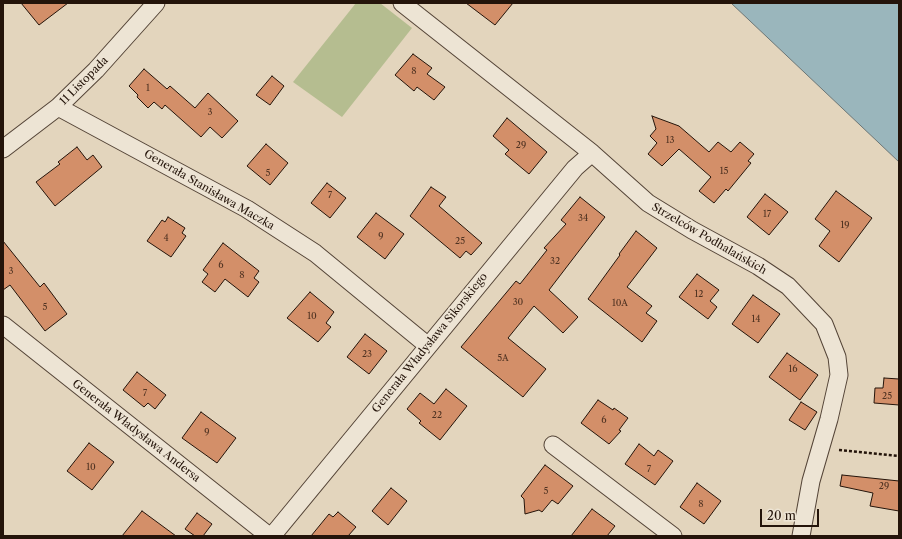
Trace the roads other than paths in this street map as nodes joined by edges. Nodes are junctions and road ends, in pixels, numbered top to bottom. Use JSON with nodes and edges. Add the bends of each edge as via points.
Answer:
{"nodes":[{"id":1,"x":156,"y":3,"type":"edge"},
{"id":2,"x":402,"y":3,"type":"edge"},
{"id":3,"x":58,"y":107,"type":"junction"},
{"id":4,"x":3,"y":149,"type":"edge"},
{"id":5,"x":592,"y":153,"type":"junction"},
{"id":6,"x":3,"y":325,"type":"edge"},
{"id":7,"x":427,"y":345,"type":"junction"},
{"id":8,"x":553,"y":445,"type":"dead end"},
{"id":9,"x":268,"y":536,"type":"edge"},
{"id":10,"x":272,"y":536,"type":"edge"},
{"id":11,"x":673,"y":536,"type":"edge"},
{"id":12,"x":801,"y":536,"type":"edge"}],
"edges":[{"from":1,"to":3,"type":"street","name":"11 Listopada","via":[[96,70]]},
{"from":2,"to":5,"type":"street","name":"Strzelców Podhalańskich"},
{"from":3,"to":4,"type":"street","name":"11 Listopada"},
{"from":3,"to":7,"type":"street","name":"Generała Stanisława Maczka","via":[[247,209],[315,253]]},
{"from":5,"to":7,"type":"street","name":"Generała Władysława Sikorskiego","via":[[575,168]]},
{"from":5,"to":12,"type":"street","name":"Strzelców Podhalańskich","via":[[648,203],[788,286],[824,324],[838,357],[839,375],[811,481]]},
{"from":6,"to":9,"type":"street","name":"Generała Władysława Andersa"},
{"from":7,"to":10,"type":"street","name":"Generała Władysława Sikorskiego"},
{"from":8,"to":11,"type":"street"}]}
